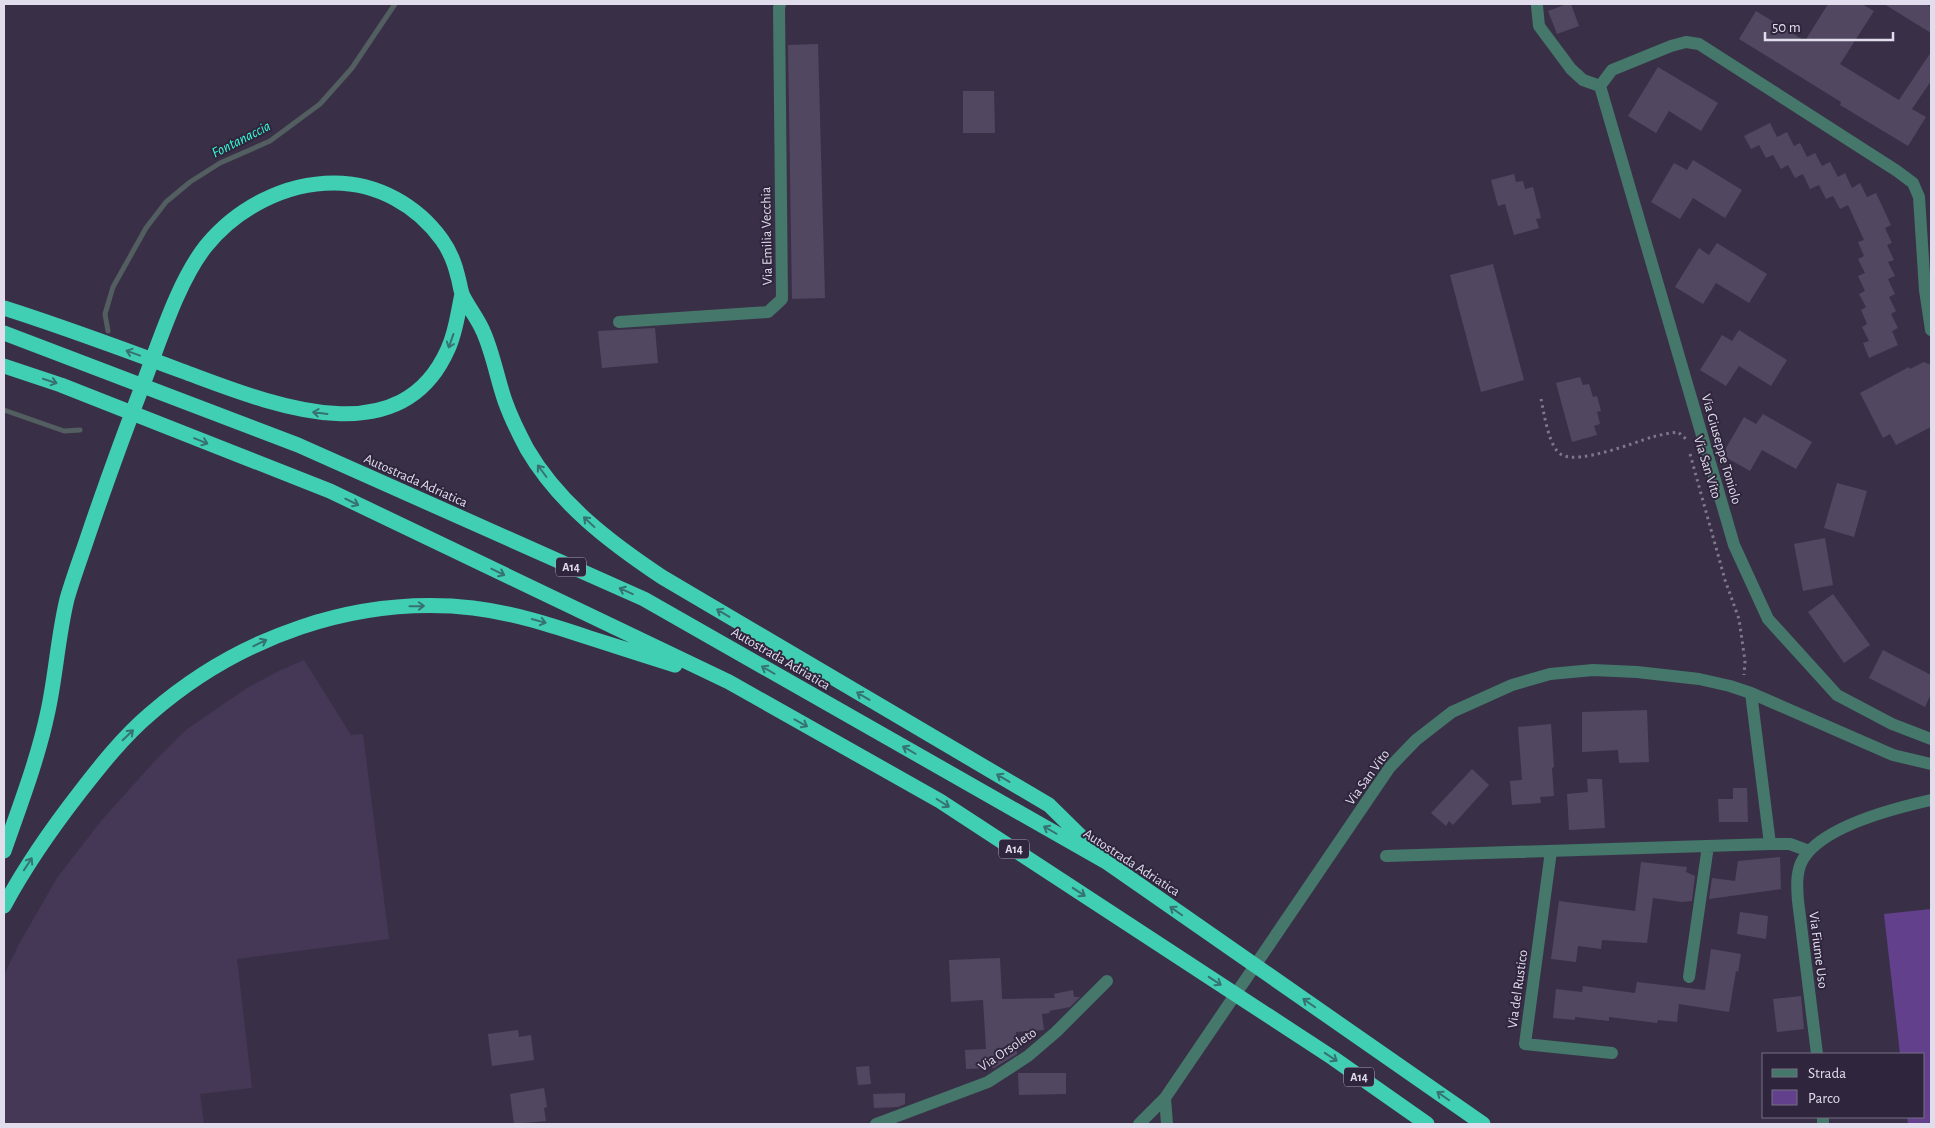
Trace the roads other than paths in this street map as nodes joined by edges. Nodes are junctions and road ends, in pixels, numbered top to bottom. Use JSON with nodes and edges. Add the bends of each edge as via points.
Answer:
{"nodes":[{"id":1,"x":780,"y":4,"type":"edge"},
{"id":2,"x":1540,"y":5,"type":"edge"},
{"id":3,"x":1600,"y":86,"type":"junction"},
{"id":4,"x":462,"y":294,"type":"junction"},
{"id":5,"x":4,"y":308,"type":"edge"},
{"id":6,"x":619,"y":322,"type":"dead end"},
{"id":7,"x":1931,"y":330,"type":"edge"},
{"id":8,"x":4,"y":333,"type":"edge"},
{"id":9,"x":4,"y":366,"type":"edge"},
{"id":10,"x":728,"y":682,"type":"junction"},
{"id":11,"x":1747,"y":691,"type":"junction"},
{"id":12,"x":1931,"y":739,"type":"edge"},
{"id":13,"x":1931,"y":764,"type":"edge"},
{"id":14,"x":1931,"y":800,"type":"edge"},
{"id":15,"x":1770,"y":844,"type":"junction"},
{"id":16,"x":1708,"y":846,"type":"junction"},
{"id":17,"x":4,"y":851,"type":"edge"},
{"id":18,"x":1550,"y":851,"type":"junction"},
{"id":19,"x":1809,"y":851,"type":"junction"},
{"id":20,"x":1386,"y":856,"type":"dead end"},
{"id":21,"x":1108,"y":863,"type":"junction"},
{"id":22,"x":4,"y":906,"type":"edge"},
{"id":23,"x":1689,"y":977,"type":"dead end"},
{"id":24,"x":1108,"y":980,"type":"dead end"},
{"id":25,"x":1612,"y":1053,"type":"dead end"},
{"id":26,"x":1817,"y":1053,"type":"edge"},
{"id":27,"x":1166,"y":1098,"type":"junction"},
{"id":28,"x":876,"y":1124,"type":"edge"},
{"id":29,"x":1139,"y":1124,"type":"edge"},
{"id":30,"x":1167,"y":1124,"type":"edge"},
{"id":31,"x":1427,"y":1124,"type":"edge"},
{"id":32,"x":1483,"y":1124,"type":"edge"}],
"edges":[{"from":1,"to":6,"type":"street","name":"Via Emilia Vecchia","via":[[782,299],[768,312]]},
{"from":2,"to":3,"type":"street","via":[[1538,26],[1582,80]]},
{"from":3,"to":7,"type":"street","via":[[1612,70],[1671,46],[1686,42],[1699,44],[1914,183],[1919,197]]},
{"from":3,"to":12,"type":"street","name":"Via Giuseppe Toniolo","via":[[1734,545],[1768,619],[1838,695],[1892,724]]},
{"from":4,"to":5,"type":"highway","one_way":true,"via":[[452,339],[428,380],[389,407],[359,414],[318,413],[266,401]]},
{"from":4,"to":17,"type":"highway","via":[[452,258],[423,218],[385,193],[342,183],[323,183],[286,191],[260,201],[235,217],[196,260],[164,331],[112,465],[68,595],[42,738]]},
{"from":21,"to":4,"type":"highway","one_way":true,"via":[[1049,805],[662,577],[597,529],[558,492],[527,448],[505,402],[483,331]]},
{"from":21,"to":8,"type":"highway","name":"Autostrada Adriatica","number":"A14","one_way":true,"via":[[644,599],[298,445]]},
{"from":9,"to":10,"type":"highway","number":"A14","one_way":true,"via":[[61,385],[330,491]]},
{"from":22,"to":10,"type":"highway","one_way":true,"via":[[58,820],[123,740],[150,714],[185,686],[222,663],[263,641],[301,626],[369,610],[406,606],[472,608],[544,622]]},
{"from":10,"to":31,"type":"highway","number":"A14","one_way":true,"via":[[940,801],[1333,1058]]},
{"from":11,"to":13,"type":"street","name":"Via San Vito","via":[[1894,755]]},
{"from":11,"to":15,"type":"street"},
{"from":11,"to":27,"type":"street","name":"Via San Vito","via":[[1699,679],[1593,670],[1550,674],[1512,685],[1452,712],[1416,740],[1390,767]]},
{"from":14,"to":19,"type":"street","via":[[1898,807],[1844,828],[1823,838]]},
{"from":15,"to":16,"type":"street"},
{"from":15,"to":19,"type":"street","via":[[1790,844]]},
{"from":16,"to":18,"type":"street"},
{"from":16,"to":23,"type":"street"},
{"from":18,"to":20,"type":"street"},
{"from":18,"to":25,"type":"street","name":"Via del Rustico","via":[[1525,1044]]},
{"from":19,"to":26,"type":"street","name":"Via Fiume Uso","via":[[1801,863],[1796,881]]},
{"from":32,"to":21,"type":"highway","name":"Autostrada Adriatica","number":"A14","one_way":true},
{"from":24,"to":28,"type":"street","name":"Via Orsoleto","via":[[1028,1056],[988,1082]]},
{"from":27,"to":29,"type":"street"},
{"from":27,"to":30,"type":"street"}]}
